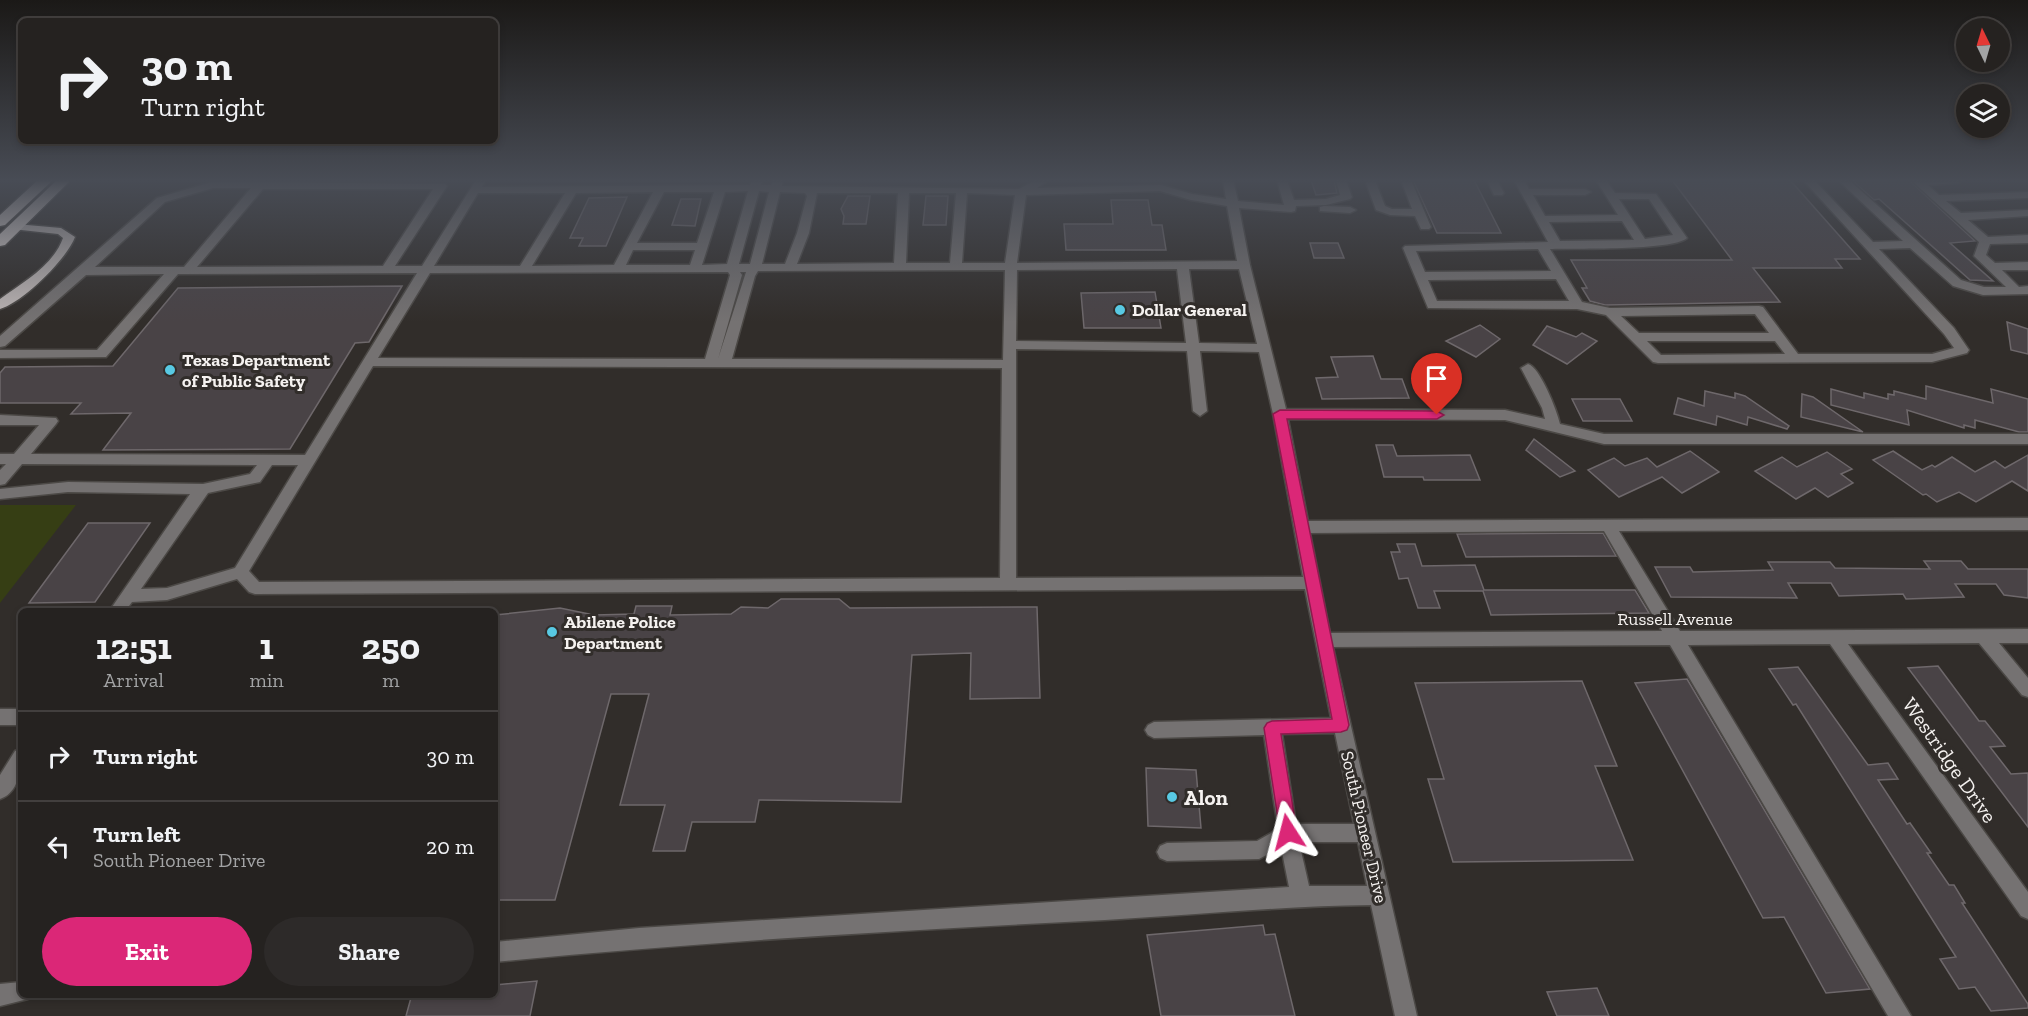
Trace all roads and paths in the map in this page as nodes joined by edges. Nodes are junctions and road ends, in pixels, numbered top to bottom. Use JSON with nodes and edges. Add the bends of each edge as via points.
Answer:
{"nodes":[{"id":1,"x":16,"y":227,"type":"edge"},
{"id":2,"x":21,"y":227,"type":"edge"},
{"id":3,"x":131,"y":227,"type":"edge"},
{"id":4,"x":221,"y":227,"type":"edge"},
{"id":5,"x":414,"y":227,"type":"edge"},
{"id":6,"x":453,"y":227,"type":"edge"},
{"id":7,"x":549,"y":227,"type":"edge"},
{"id":8,"x":640,"y":227,"type":"edge"},
{"id":9,"x":708,"y":227,"type":"edge"},
{"id":10,"x":744,"y":227,"type":"edge"},
{"id":11,"x":766,"y":227,"type":"edge"},
{"id":12,"x":804,"y":227,"type":"edge"},
{"id":13,"x":902,"y":227,"type":"edge"},
{"id":14,"x":960,"y":227,"type":"edge"},
{"id":15,"x":1016,"y":227,"type":"edge"},
{"id":16,"x":1237,"y":227,"type":"edge"},
{"id":17,"x":1546,"y":227,"type":"edge"},
{"id":18,"x":1632,"y":227,"type":"edge"},
{"id":19,"x":1674,"y":227,"type":"edge"},
{"id":20,"x":1852,"y":227,"type":"edge"},
{"id":21,"x":1895,"y":227,"type":"edge"},
{"id":22,"x":1970,"y":227,"type":"edge"},
{"id":23,"x":2028,"y":239,"type":"edge"},
{"id":24,"x":1985,"y":241,"type":"junction"},
{"id":25,"x":0,"y":242,"type":"edge"},
{"id":26,"x":1642,"y":243,"type":"junction"},
{"id":27,"x":1913,"y":244,"type":"junction"},
{"id":28,"x":1542,"y":245,"type":"junction"},
{"id":29,"x":1556,"y":245,"type":"junction"},
{"id":30,"x":702,"y":246,"type":"junction"},
{"id":31,"x":1869,"y":246,"type":"junction"},
{"id":32,"x":630,"y":247,"type":"junction"},
{"id":33,"x":1183,"y":265,"type":"junction"},
{"id":34,"x":1244,"y":265,"type":"junction"},
{"id":35,"x":956,"y":266,"type":"junction"},
{"id":36,"x":1011,"y":266,"type":"junction"},
{"id":37,"x":2028,"y":266,"type":"edge"},
{"id":38,"x":790,"y":267,"type":"junction"},
{"id":39,"x":900,"y":267,"type":"junction"},
{"id":40,"x":1992,"y":267,"type":"junction"},
{"id":41,"x":618,"y":268,"type":"junction"},
{"id":42,"x":695,"y":268,"type":"junction"},
{"id":43,"x":732,"y":268,"type":"junction"},
{"id":44,"x":755,"y":268,"type":"junction"},
{"id":45,"x":524,"y":269,"type":"junction"},
{"id":46,"x":387,"y":270,"type":"junction"},
{"id":47,"x":427,"y":270,"type":"junction"},
{"id":48,"x":83,"y":271,"type":"junction"},
{"id":49,"x":180,"y":271,"type":"junction"},
{"id":50,"x":1559,"y":275,"type":"junction"},
{"id":51,"x":1420,"y":276,"type":"junction"},
{"id":52,"x":2022,"y":290,"type":"edge"},
{"id":53,"x":0,"y":305,"type":"edge"},
{"id":54,"x":1577,"y":305,"type":"junction"},
{"id":55,"x":1610,"y":312,"type":"junction"},
{"id":56,"x":1636,"y":337,"type":"junction"},
{"id":57,"x":1778,"y":337,"type":"junction"},
{"id":58,"x":0,"y":343,"type":"edge"},
{"id":59,"x":1009,"y":345,"type":"junction"},
{"id":60,"x":1192,"y":346,"type":"junction"},
{"id":61,"x":1264,"y":348,"type":"junction"},
{"id":62,"x":0,"y":354,"type":"edge"},
{"id":63,"x":1794,"y":358,"type":"junction"},
{"id":64,"x":370,"y":362,"type":"junction"},
{"id":65,"x":710,"y":363,"type":"junction"},
{"id":66,"x":724,"y":363,"type":"junction"},
{"id":67,"x":1009,"y":364,"type":"junction"},
{"id":68,"x":1528,"y":368,"type":"dead end"},
{"id":69,"x":1200,"y":411,"type":"dead end"},
{"id":70,"x":1280,"y":414,"type":"junction"},
{"id":71,"x":0,"y":420,"type":"edge"},
{"id":72,"x":1553,"y":425,"type":"junction"},
{"id":73,"x":2028,"y":439,"type":"edge"},
{"id":74,"x":0,"y":459,"type":"edge"},
{"id":75,"x":18,"y":459,"type":"junction"},
{"id":76,"x":268,"y":460,"type":"junction"},
{"id":77,"x":309,"y":460,"type":"junction"},
{"id":78,"x":0,"y":480,"type":"edge"},
{"id":79,"x":203,"y":489,"type":"junction"},
{"id":80,"x":0,"y":494,"type":"edge"},
{"id":81,"x":2028,"y":524,"type":"edge"},
{"id":82,"x":1301,"y":527,"type":"junction"},
{"id":83,"x":1609,"y":527,"type":"junction"},
{"id":84,"x":240,"y":572,"type":"junction"},
{"id":85,"x":1312,"y":583,"type":"junction"},
{"id":86,"x":1008,"y":584,"type":"junction"},
{"id":87,"x":128,"y":596,"type":"junction"},
{"id":88,"x":119,"y":608,"type":"edge"},
{"id":89,"x":2028,"y":636,"type":"edge"},
{"id":90,"x":1984,"y":637,"type":"junction"},
{"id":91,"x":1835,"y":638,"type":"junction"},
{"id":92,"x":1675,"y":639,"type":"junction"},
{"id":93,"x":1323,"y":640,"type":"junction"},
{"id":94,"x":2028,"y":690,"type":"edge"},
{"id":95,"x":0,"y":717,"type":"edge"},
{"id":96,"x":18,"y":717,"type":"edge"},
{"id":97,"x":1341,"y":725,"type":"junction"},
{"id":98,"x":1272,"y":728,"type":"junction"},
{"id":99,"x":1154,"y":730,"type":"dead end"},
{"id":100,"x":18,"y":762,"type":"edge"},
{"id":101,"x":0,"y":791,"type":"edge"},
{"id":102,"x":1288,"y":832,"type":"junction"},
{"id":103,"x":1364,"y":833,"type":"junction"},
{"id":104,"x":1167,"y":852,"type":"dead end"},
{"id":105,"x":1379,"y":895,"type":"junction"},
{"id":106,"x":1301,"y":896,"type":"junction"},
{"id":107,"x":2028,"y":909,"type":"edge"},
{"id":108,"x":498,"y":952,"type":"edge"},
{"id":109,"x":18,"y":992,"type":"edge"},
{"id":110,"x":0,"y":994,"type":"edge"},
{"id":111,"x":1406,"y":1016,"type":"edge"},
{"id":112,"x":1900,"y":1016,"type":"edge"}],
"edges":[{"from":1,"to":25,"type":"highway"},
{"from":2,"to":53,"type":"main road","via":[[62,231],[69,237],[68,246]]},
{"from":3,"to":48,"type":"street"},
{"from":4,"to":49,"type":"street"},
{"from":5,"to":46,"type":"street"},
{"from":6,"to":47,"type":"street"},
{"from":7,"to":45,"type":"street"},
{"from":8,"to":32,"type":"street"},
{"from":9,"to":30,"type":"street"},
{"from":10,"to":43,"type":"street"},
{"from":11,"to":44,"type":"street"},
{"from":12,"to":38,"type":"street"},
{"from":13,"to":39,"type":"street"},
{"from":14,"to":35,"type":"street"},
{"from":15,"to":36,"type":"street"},
{"from":16,"to":34,"type":"street","name":"South Pioneer Drive"},
{"from":17,"to":29,"type":"street"},
{"from":18,"to":26,"type":"street"},
{"from":19,"to":26,"type":"street","via":[[1681,238]]},
{"from":20,"to":31,"type":"street"},
{"from":21,"to":27,"type":"street"},
{"from":22,"to":24,"type":"street"},
{"from":23,"to":24,"type":"street"},
{"from":24,"to":40,"type":"street","via":[[1980,256]]},
{"from":26,"to":29,"type":"street"},
{"from":27,"to":31,"type":"street"},
{"from":27,"to":52,"type":"street","via":[[1957,283],[1983,291]]},
{"from":28,"to":29,"type":"street"},
{"from":28,"to":50,"type":"street"},
{"from":28,"to":51,"type":"street","via":[[1409,248]]},
{"from":30,"to":32,"type":"street"},
{"from":30,"to":42,"type":"street"},
{"from":31,"to":63,"type":"street","via":[[1962,350],[1932,358]]},
{"from":32,"to":41,"type":"street"},
{"from":33,"to":34,"type":"street"},
{"from":33,"to":36,"type":"street"},
{"from":33,"to":60,"type":"street"},
{"from":34,"to":61,"type":"street","name":"South Pioneer Drive"},
{"from":35,"to":36,"type":"street"},
{"from":35,"to":39,"type":"street"},
{"from":36,"to":59,"type":"street"},
{"from":37,"to":40,"type":"street"},
{"from":38,"to":39,"type":"street"},
{"from":38,"to":44,"type":"street"},
{"from":40,"to":52,"type":"street"},
{"from":41,"to":42,"type":"street"},
{"from":41,"to":45,"type":"street"},
{"from":42,"to":43,"type":"street"},
{"from":43,"to":44,"type":"street"},
{"from":43,"to":65,"type":"street","via":[[736,275]]},
{"from":44,"to":66,"type":"street","via":[[749,275]]},
{"from":45,"to":47,"type":"street"},
{"from":46,"to":47,"type":"street"},
{"from":46,"to":49,"type":"street"},
{"from":47,"to":64,"type":"street"},
{"from":48,"to":49,"type":"street"},
{"from":48,"to":58,"type":"street"},
{"from":49,"to":62,"type":"street","via":[[101,354]]},
{"from":50,"to":51,"type":"street"},
{"from":50,"to":54,"type":"street"},
{"from":51,"to":54,"type":"street","via":[[1432,305]]},
{"from":54,"to":55,"type":"street"},
{"from":55,"to":56,"type":"street"},
{"from":55,"to":57,"type":"street","via":[[1759,310]]},
{"from":56,"to":57,"type":"street"},
{"from":56,"to":63,"type":"street","via":[[1658,359]]},
{"from":57,"to":63,"type":"street"},
{"from":59,"to":60,"type":"street"},
{"from":59,"to":67,"type":"street"},
{"from":60,"to":61,"type":"street"},
{"from":60,"to":69,"type":"street"},
{"from":61,"to":70,"type":"street","name":"South Pioneer Drive"},
{"from":64,"to":65,"type":"street"},
{"from":64,"to":77,"type":"street"},
{"from":65,"to":66,"type":"street"},
{"from":66,"to":67,"type":"street"},
{"from":67,"to":86,"type":"street"},
{"from":68,"to":72,"type":"street","via":[[1549,408]]},
{"from":70,"to":72,"type":"street","via":[[1505,415]]},
{"from":70,"to":82,"type":"street","name":"South Pioneer Drive"},
{"from":71,"to":75,"type":"street","via":[[51,421]]},
{"from":72,"to":73,"type":"street","via":[[1580,436],[1604,439]]},
{"from":74,"to":75,"type":"street"},
{"from":75,"to":76,"type":"street"},
{"from":75,"to":78,"type":"street"},
{"from":76,"to":77,"type":"street"},
{"from":76,"to":79,"type":"street","via":[[255,478]]},
{"from":77,"to":84,"type":"street"},
{"from":79,"to":80,"type":"street","via":[[68,487]]},
{"from":79,"to":87,"type":"street"},
{"from":81,"to":83,"type":"street"},
{"from":82,"to":83,"type":"street"},
{"from":82,"to":85,"type":"street","name":"South Pioneer Drive"},
{"from":83,"to":92,"type":"street"},
{"from":84,"to":86,"type":"street","via":[[255,588]]},
{"from":84,"to":87,"type":"street","via":[[167,594]]},
{"from":85,"to":86,"type":"street"},
{"from":85,"to":93,"type":"street","name":"South Pioneer Drive"},
{"from":87,"to":88,"type":"street"},
{"from":89,"to":90,"type":"street","name":"Russell Avenue"},
{"from":90,"to":91,"type":"street","name":"Russell Avenue"},
{"from":90,"to":94,"type":"street"},
{"from":91,"to":92,"type":"street","name":"Russell Avenue"},
{"from":91,"to":107,"type":"street","name":"Westridge Drive"},
{"from":92,"to":93,"type":"street","name":"Russell Avenue"},
{"from":92,"to":112,"type":"street"},
{"from":93,"to":97,"type":"street","name":"South Pioneer Drive"},
{"from":95,"to":96,"type":"street"},
{"from":97,"to":98,"type":"street"},
{"from":97,"to":103,"type":"street","name":"South Pioneer Drive"},
{"from":98,"to":99,"type":"street"},
{"from":98,"to":102,"type":"street"},
{"from":100,"to":101,"type":"street"},
{"from":102,"to":103,"type":"street"},
{"from":102,"to":104,"type":"street","via":[[1259,850]]},
{"from":102,"to":106,"type":"street"},
{"from":103,"to":105,"type":"street","name":"South Pioneer Drive"},
{"from":105,"to":106,"type":"street"},
{"from":105,"to":111,"type":"street","name":"South Pioneer Drive"},
{"from":106,"to":108,"type":"street","via":[[639,938]]},
{"from":109,"to":110,"type":"street"}]}
